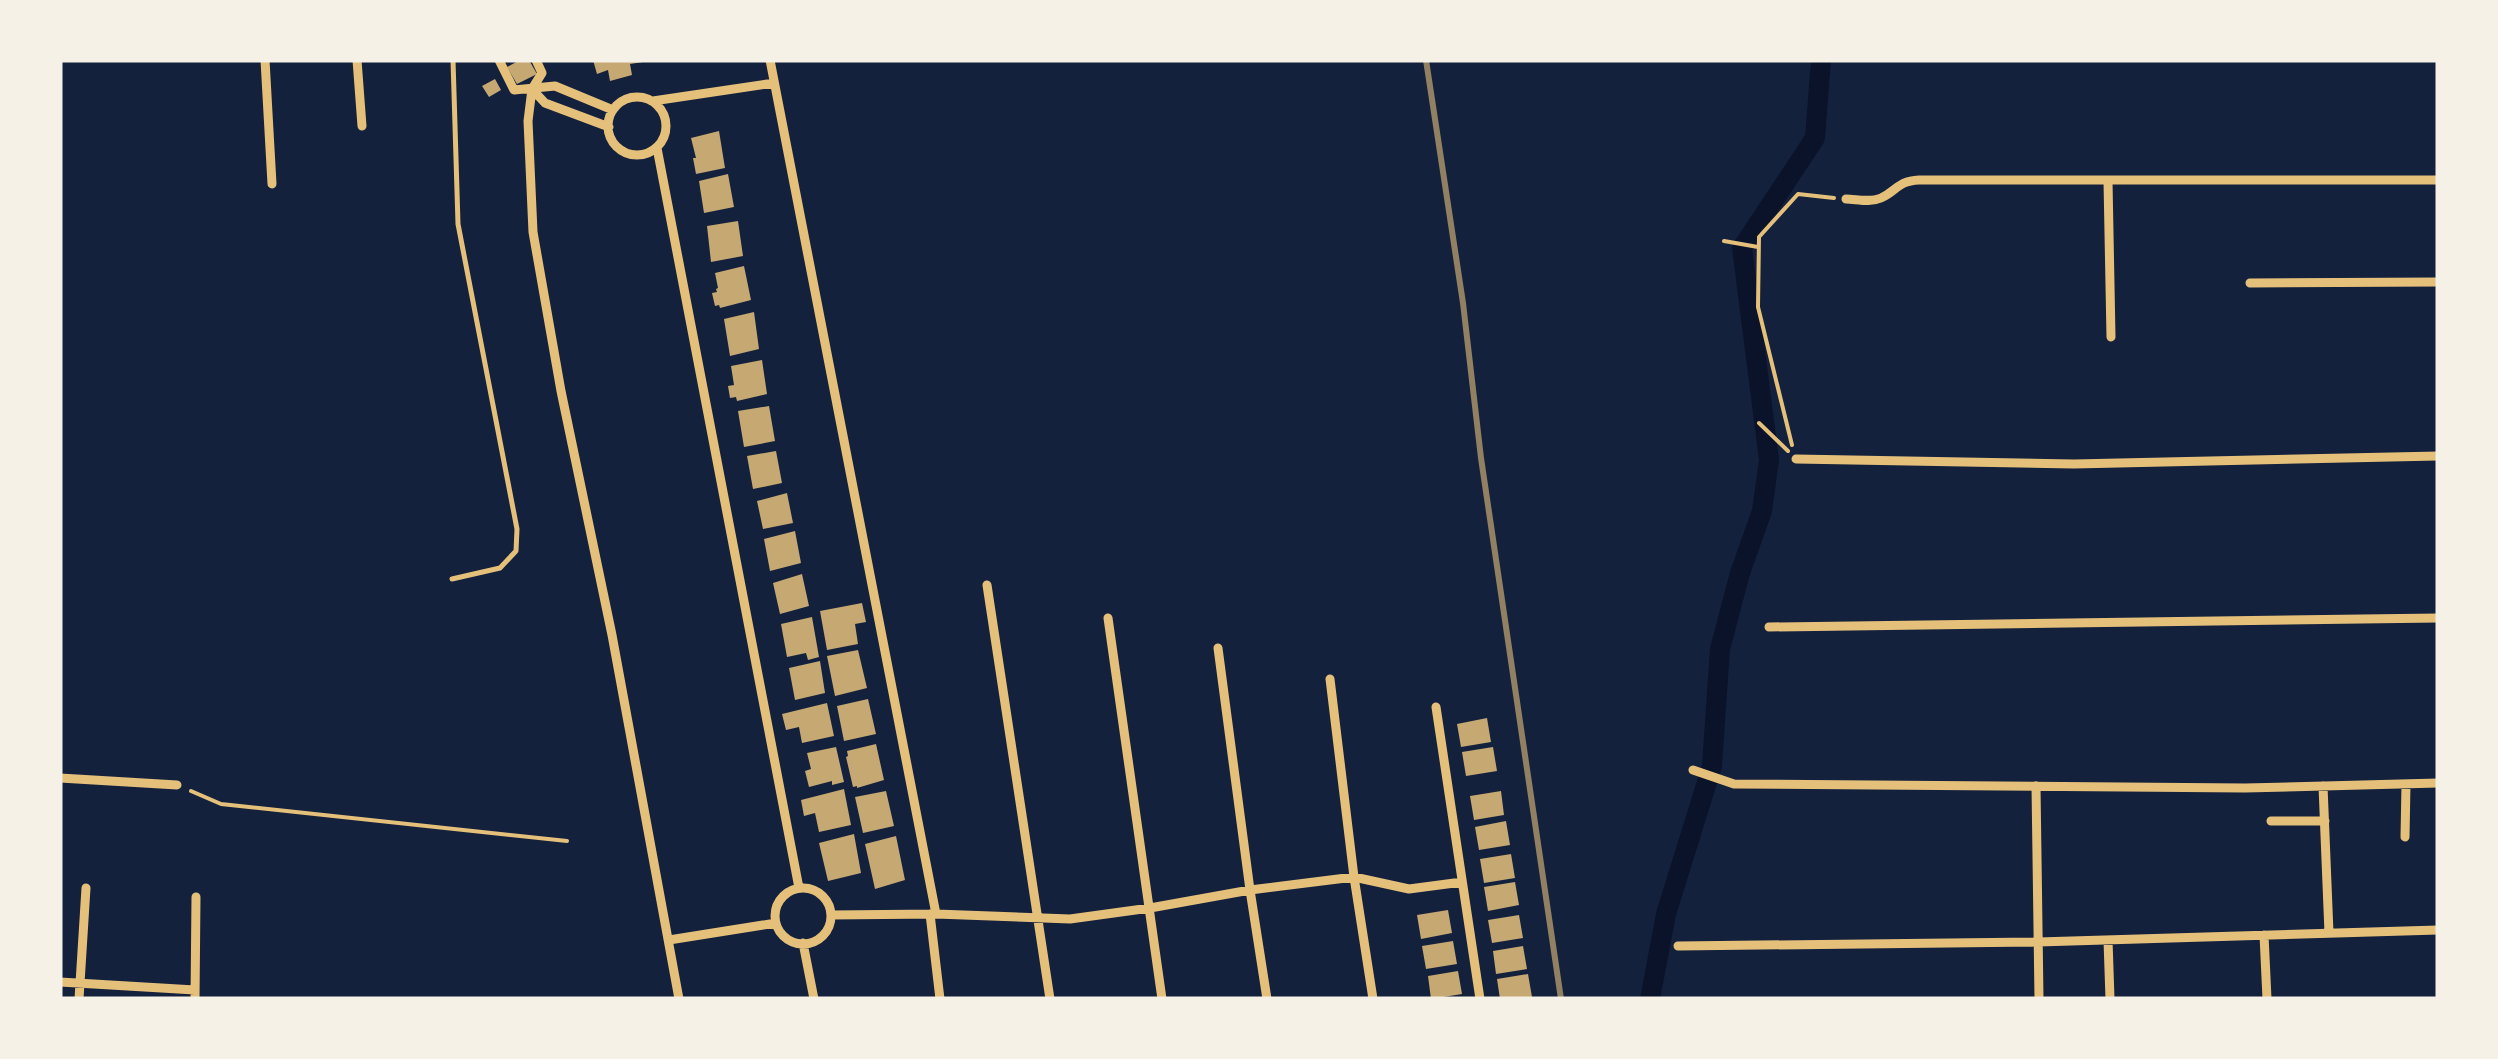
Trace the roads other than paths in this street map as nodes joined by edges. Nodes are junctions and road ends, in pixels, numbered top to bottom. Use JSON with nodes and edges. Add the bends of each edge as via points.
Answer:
{"nodes":[{"id":1,"x":265,"y":60,"type":"edge"},
{"id":2,"x":356,"y":60,"type":"edge"},
{"id":3,"x":454,"y":60,"type":"edge"},
{"id":4,"x":498,"y":60,"type":"edge"},
{"id":5,"x":536,"y":60,"type":"edge"},
{"id":6,"x":770,"y":60,"type":"edge"},
{"id":7,"x":774,"y":82,"type":"junction"},
{"id":8,"x":532,"y":88,"type":"junction"},
{"id":9,"x":651,"y":101,"type":"junction"},
{"id":10,"x":613,"y":110,"type":"junction"},
{"id":11,"x":362,"y":126,"type":"dead end"},
{"id":12,"x":608,"y":127,"type":"junction"},
{"id":13,"x":656,"y":148,"type":"junction"},
{"id":14,"x":2438,"y":180,"type":"edge"},
{"id":15,"x":2108,"y":181,"type":"junction"},
{"id":16,"x":272,"y":184,"type":"dead end"},
{"id":17,"x":1846,"y":199,"type":"road end"},
{"id":18,"x":2438,"y":282,"type":"edge"},
{"id":19,"x":2250,"y":284,"type":"dead end"},
{"id":20,"x":2111,"y":337,"type":"dead end"},
{"id":21,"x":2438,"y":456,"type":"edge"},
{"id":22,"x":1796,"y":459,"type":"road end"},
{"id":23,"x":452,"y":580,"type":"dead end"},
{"id":24,"x":987,"y":585,"type":"dead end"},
{"id":25,"x":1108,"y":618,"type":"dead end"},
{"id":26,"x":2438,"y":618,"type":"edge"},
{"id":27,"x":1770,"y":628,"type":"dead end"},
{"id":28,"x":1218,"y":648,"type":"dead end"},
{"id":29,"x":1330,"y":678,"type":"dead end"},
{"id":30,"x":1436,"y":706,"type":"dead end"},
{"id":31,"x":1693,"y":770,"type":"dead end"},
{"id":32,"x":60,"y":778,"type":"edge"},
{"id":33,"x":2406,"y":784,"type":"junction"},
{"id":34,"x":2438,"y":784,"type":"edge"},
{"id":35,"x":178,"y":786,"type":"road end"},
{"id":36,"x":2036,"y":786,"type":"junction"},
{"id":37,"x":2324,"y":786,"type":"junction"},
{"id":38,"x":2271,"y":820,"type":"dead end"},
{"id":39,"x":2326,"y":821,"type":"junction"},
{"id":40,"x":2405,"y":837,"type":"dead end"},
{"id":41,"x":1354,"y":877,"type":"junction"},
{"id":42,"x":1462,"y":882,"type":"junction"},
{"id":43,"x":86,"y":888,"type":"dead end"},
{"id":44,"x":800,"y":888,"type":"junction"},
{"id":45,"x":1250,"y":890,"type":"junction"},
{"id":46,"x":196,"y":897,"type":"dead end"},
{"id":47,"x":1150,"y":908,"type":"junction"},
{"id":48,"x":933,"y":914,"type":"junction"},
{"id":49,"x":831,"y":915,"type":"junction"},
{"id":50,"x":1038,"y":917,"type":"junction"},
{"id":51,"x":776,"y":923,"type":"junction"},
{"id":52,"x":2438,"y":930,"type":"edge"},
{"id":53,"x":2329,"y":933,"type":"junction"},
{"id":54,"x":2264,"y":935,"type":"junction"},
{"id":55,"x":669,"y":940,"type":"junction"},
{"id":56,"x":2108,"y":940,"type":"junction"},
{"id":57,"x":2038,"y":942,"type":"junction"},
{"id":58,"x":803,"y":943,"type":"junction"},
{"id":59,"x":1678,"y":946,"type":"dead end"},
{"id":60,"x":60,"y":982,"type":"edge"},
{"id":61,"x":80,"y":983,"type":"junction"},
{"id":62,"x":195,"y":994,"type":"edge"},
{"id":63,"x":80,"y":999,"type":"edge"},
{"id":64,"x":680,"y":999,"type":"edge"},
{"id":65,"x":814,"y":999,"type":"edge"},
{"id":66,"x":940,"y":999,"type":"edge"},
{"id":67,"x":1050,"y":999,"type":"edge"},
{"id":68,"x":1162,"y":999,"type":"edge"},
{"id":69,"x":1267,"y":999,"type":"edge"},
{"id":70,"x":1373,"y":999,"type":"edge"},
{"id":71,"x":1480,"y":999,"type":"edge"},
{"id":72,"x":2039,"y":999,"type":"edge"},
{"id":73,"x":2110,"y":999,"type":"edge"},
{"id":74,"x":2267,"y":999,"type":"edge"}],
"edges":[{"from":1,"to":16,"type":"street"},
{"from":2,"to":11,"type":"street"},
{"from":3,"to":23,"type":"lane","via":[[458,224],[518,529],[516,551],[500,568]]},
{"from":4,"to":8,"type":"street","via":[[514,90]]},
{"from":5,"to":8,"type":"street","via":[[542,73]]},
{"from":6,"to":7,"type":"street"},
{"from":7,"to":9,"type":"street"},
{"from":7,"to":48,"type":"street"},
{"from":8,"to":10,"type":"street","via":[[555,86]]},
{"from":8,"to":12,"type":"street","via":[[545,102]]},
{"from":8,"to":55,"type":"street","via":[[533,232]]},
{"from":9,"to":10,"type":"street","via":[[637,97]]},
{"from":9,"to":13,"type":"street","via":[[666,121]]},
{"from":10,"to":12,"type":"street"},
{"from":12,"to":13,"type":"street","via":[[623,151],[640,155]]},
{"from":13,"to":44,"type":"street"},
{"from":14,"to":15,"type":"street"},
{"from":15,"to":17,"type":"street","via":[[1908,180],[1884,197]]},
{"from":15,"to":20,"type":"street"},
{"from":18,"to":19,"type":"street"},
{"from":21,"to":22,"type":"street","via":[[2074,464]]},
{"from":24,"to":50,"type":"street"},
{"from":25,"to":47,"type":"street"},
{"from":26,"to":27,"type":"street"},
{"from":28,"to":45,"type":"street"},
{"from":29,"to":41,"type":"street"},
{"from":30,"to":42,"type":"street"},
{"from":31,"to":36,"type":"street","via":[[1734,784]]},
{"from":32,"to":35,"type":"street"},
{"from":33,"to":34,"type":"street"},
{"from":33,"to":37,"type":"street"},
{"from":33,"to":40,"type":"street"},
{"from":36,"to":37,"type":"street"},
{"from":36,"to":57,"type":"street"},
{"from":37,"to":39,"type":"street"},
{"from":38,"to":39,"type":"street"},
{"from":39,"to":53,"type":"street"},
{"from":41,"to":42,"type":"street","via":[[1408,889]]},
{"from":41,"to":45,"type":"street"},
{"from":41,"to":70,"type":"street"},
{"from":42,"to":71,"type":"street"},
{"from":43,"to":61,"type":"street"},
{"from":44,"to":49,"type":"street","via":[[821,894]]},
{"from":44,"to":51,"type":"street","via":[[779,902]]},
{"from":45,"to":47,"type":"street"},
{"from":45,"to":69,"type":"street"},
{"from":46,"to":62,"type":"street"},
{"from":47,"to":50,"type":"street"},
{"from":47,"to":68,"type":"street"},
{"from":48,"to":49,"type":"street"},
{"from":48,"to":50,"type":"street"},
{"from":48,"to":66,"type":"street"},
{"from":49,"to":58,"type":"street","via":[[821,937]]},
{"from":50,"to":67,"type":"street"},
{"from":51,"to":55,"type":"street"},
{"from":51,"to":58,"type":"street","via":[[785,937]]},
{"from":52,"to":53,"type":"street"},
{"from":53,"to":54,"type":"street"},
{"from":54,"to":56,"type":"street"},
{"from":54,"to":74,"type":"street"},
{"from":55,"to":64,"type":"street"},
{"from":56,"to":57,"type":"street"},
{"from":56,"to":73,"type":"street"},
{"from":57,"to":59,"type":"street"},
{"from":57,"to":72,"type":"street"},
{"from":58,"to":65,"type":"street"},
{"from":60,"to":61,"type":"street"},
{"from":61,"to":62,"type":"street"},
{"from":61,"to":63,"type":"street"}]}
